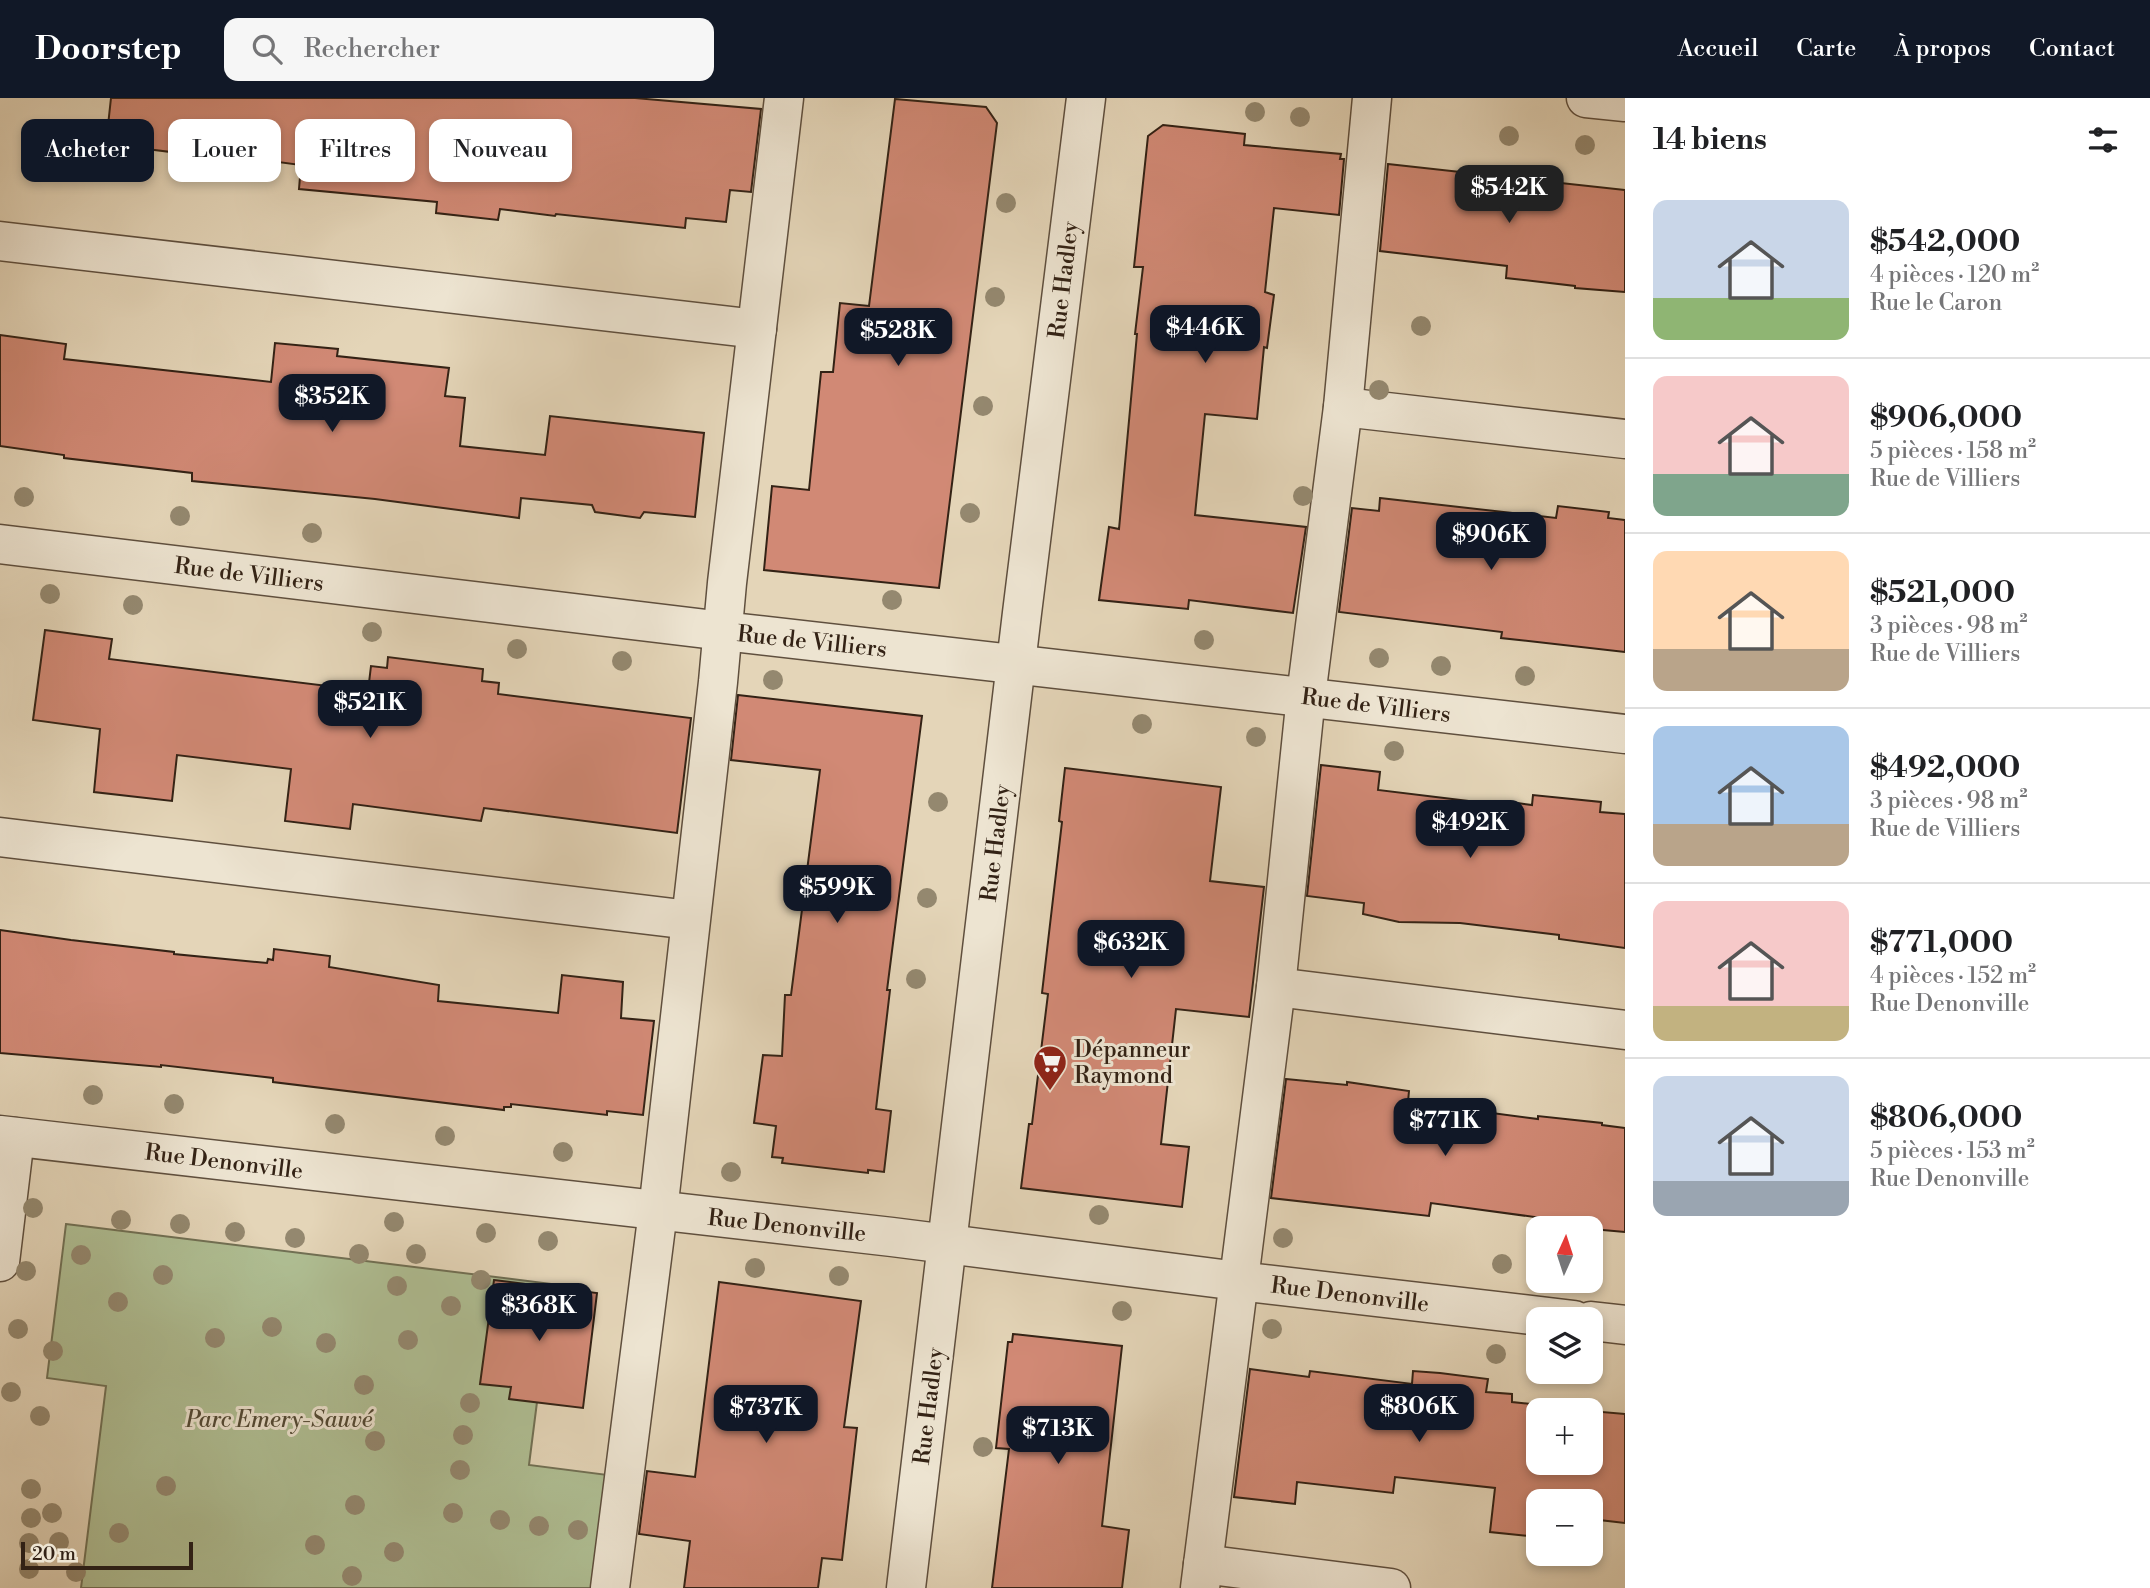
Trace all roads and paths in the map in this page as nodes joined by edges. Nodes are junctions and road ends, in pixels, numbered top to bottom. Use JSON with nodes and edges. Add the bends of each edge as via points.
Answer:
{"nodes":[{"id":1,"x":784,"y":98,"type":"edge"},
{"id":2,"x":1086,"y":98,"type":"edge"},
{"id":3,"x":1372,"y":98,"type":"edge"},
{"id":4,"x":1586,"y":98,"type":"edge"},
{"id":5,"x":1625,"y":102,"type":"edge"},
{"id":6,"x":0,"y":242,"type":"edge"},
{"id":7,"x":757,"y":328,"type":"junction"},
{"id":8,"x":1343,"y":407,"type":"junction"},
{"id":9,"x":1625,"y":439,"type":"edge"},
{"id":10,"x":0,"y":544,"type":"edge"},
{"id":11,"x":723,"y":631,"type":"junction"},
{"id":12,"x":1017,"y":664,"type":"junction"},
{"id":13,"x":1306,"y":696,"type":"junction"},
{"id":14,"x":1625,"y":734,"type":"edge"},
{"id":15,"x":0,"y":837,"type":"edge"},
{"id":16,"x":690,"y":920,"type":"junction"},
{"id":17,"x":1276,"y":987,"type":"junction"},
{"id":18,"x":1625,"y":1030,"type":"edge"},
{"id":19,"x":8,"y":1136,"type":"edge"},
{"id":20,"x":658,"y":1210,"type":"junction"},
{"id":21,"x":948,"y":1244,"type":"junction"},
{"id":22,"x":0,"y":1262,"type":"edge"},
{"id":23,"x":1238,"y":1281,"type":"junction"},
{"id":24,"x":1526,"y":1314,"type":"edge"},
{"id":25,"x":1603,"y":1322,"type":"edge"},
{"id":26,"x":1625,"y":1325,"type":"edge"},
{"id":27,"x":1201,"y":1576,"type":"edge"},
{"id":28,"x":610,"y":1588,"type":"edge"},
{"id":29,"x":906,"y":1588,"type":"edge"},
{"id":30,"x":1391,"y":1588,"type":"edge"}],
"edges":[{"from":1,"to":7,"type":"street"},
{"from":2,"to":12,"type":"street","name":"Rue Hadley"},
{"from":3,"to":8,"type":"street"},
{"from":4,"to":5,"type":"street"},
{"from":6,"to":7,"type":"street"},
{"from":7,"to":11,"type":"street"},
{"from":8,"to":9,"type":"street"},
{"from":8,"to":13,"type":"street"},
{"from":10,"to":11,"type":"street","name":"Rue de Villiers"},
{"from":11,"to":12,"type":"street","name":"Rue de Villiers"},
{"from":11,"to":16,"type":"street"},
{"from":12,"to":13,"type":"street","name":"Rue de Villiers"},
{"from":12,"to":21,"type":"street","name":"Rue Hadley"},
{"from":13,"to":14,"type":"street","name":"Rue de Villiers"},
{"from":13,"to":17,"type":"street"},
{"from":15,"to":16,"type":"street"},
{"from":16,"to":20,"type":"street"},
{"from":17,"to":18,"type":"street"},
{"from":17,"to":23,"type":"street"},
{"from":19,"to":20,"type":"street","name":"Rue Denonville"},
{"from":19,"to":22,"type":"street"},
{"from":20,"to":21,"type":"street","name":"Rue Denonville"},
{"from":20,"to":28,"type":"street"},
{"from":21,"to":23,"type":"street","name":"Rue Denonville"},
{"from":21,"to":29,"type":"street","name":"Rue Hadley"},
{"from":23,"to":24,"type":"street","name":"Rue Denonville"},
{"from":23,"to":27,"type":"street"},
{"from":25,"to":26,"type":"street"},
{"from":27,"to":30,"type":"street"}]}
